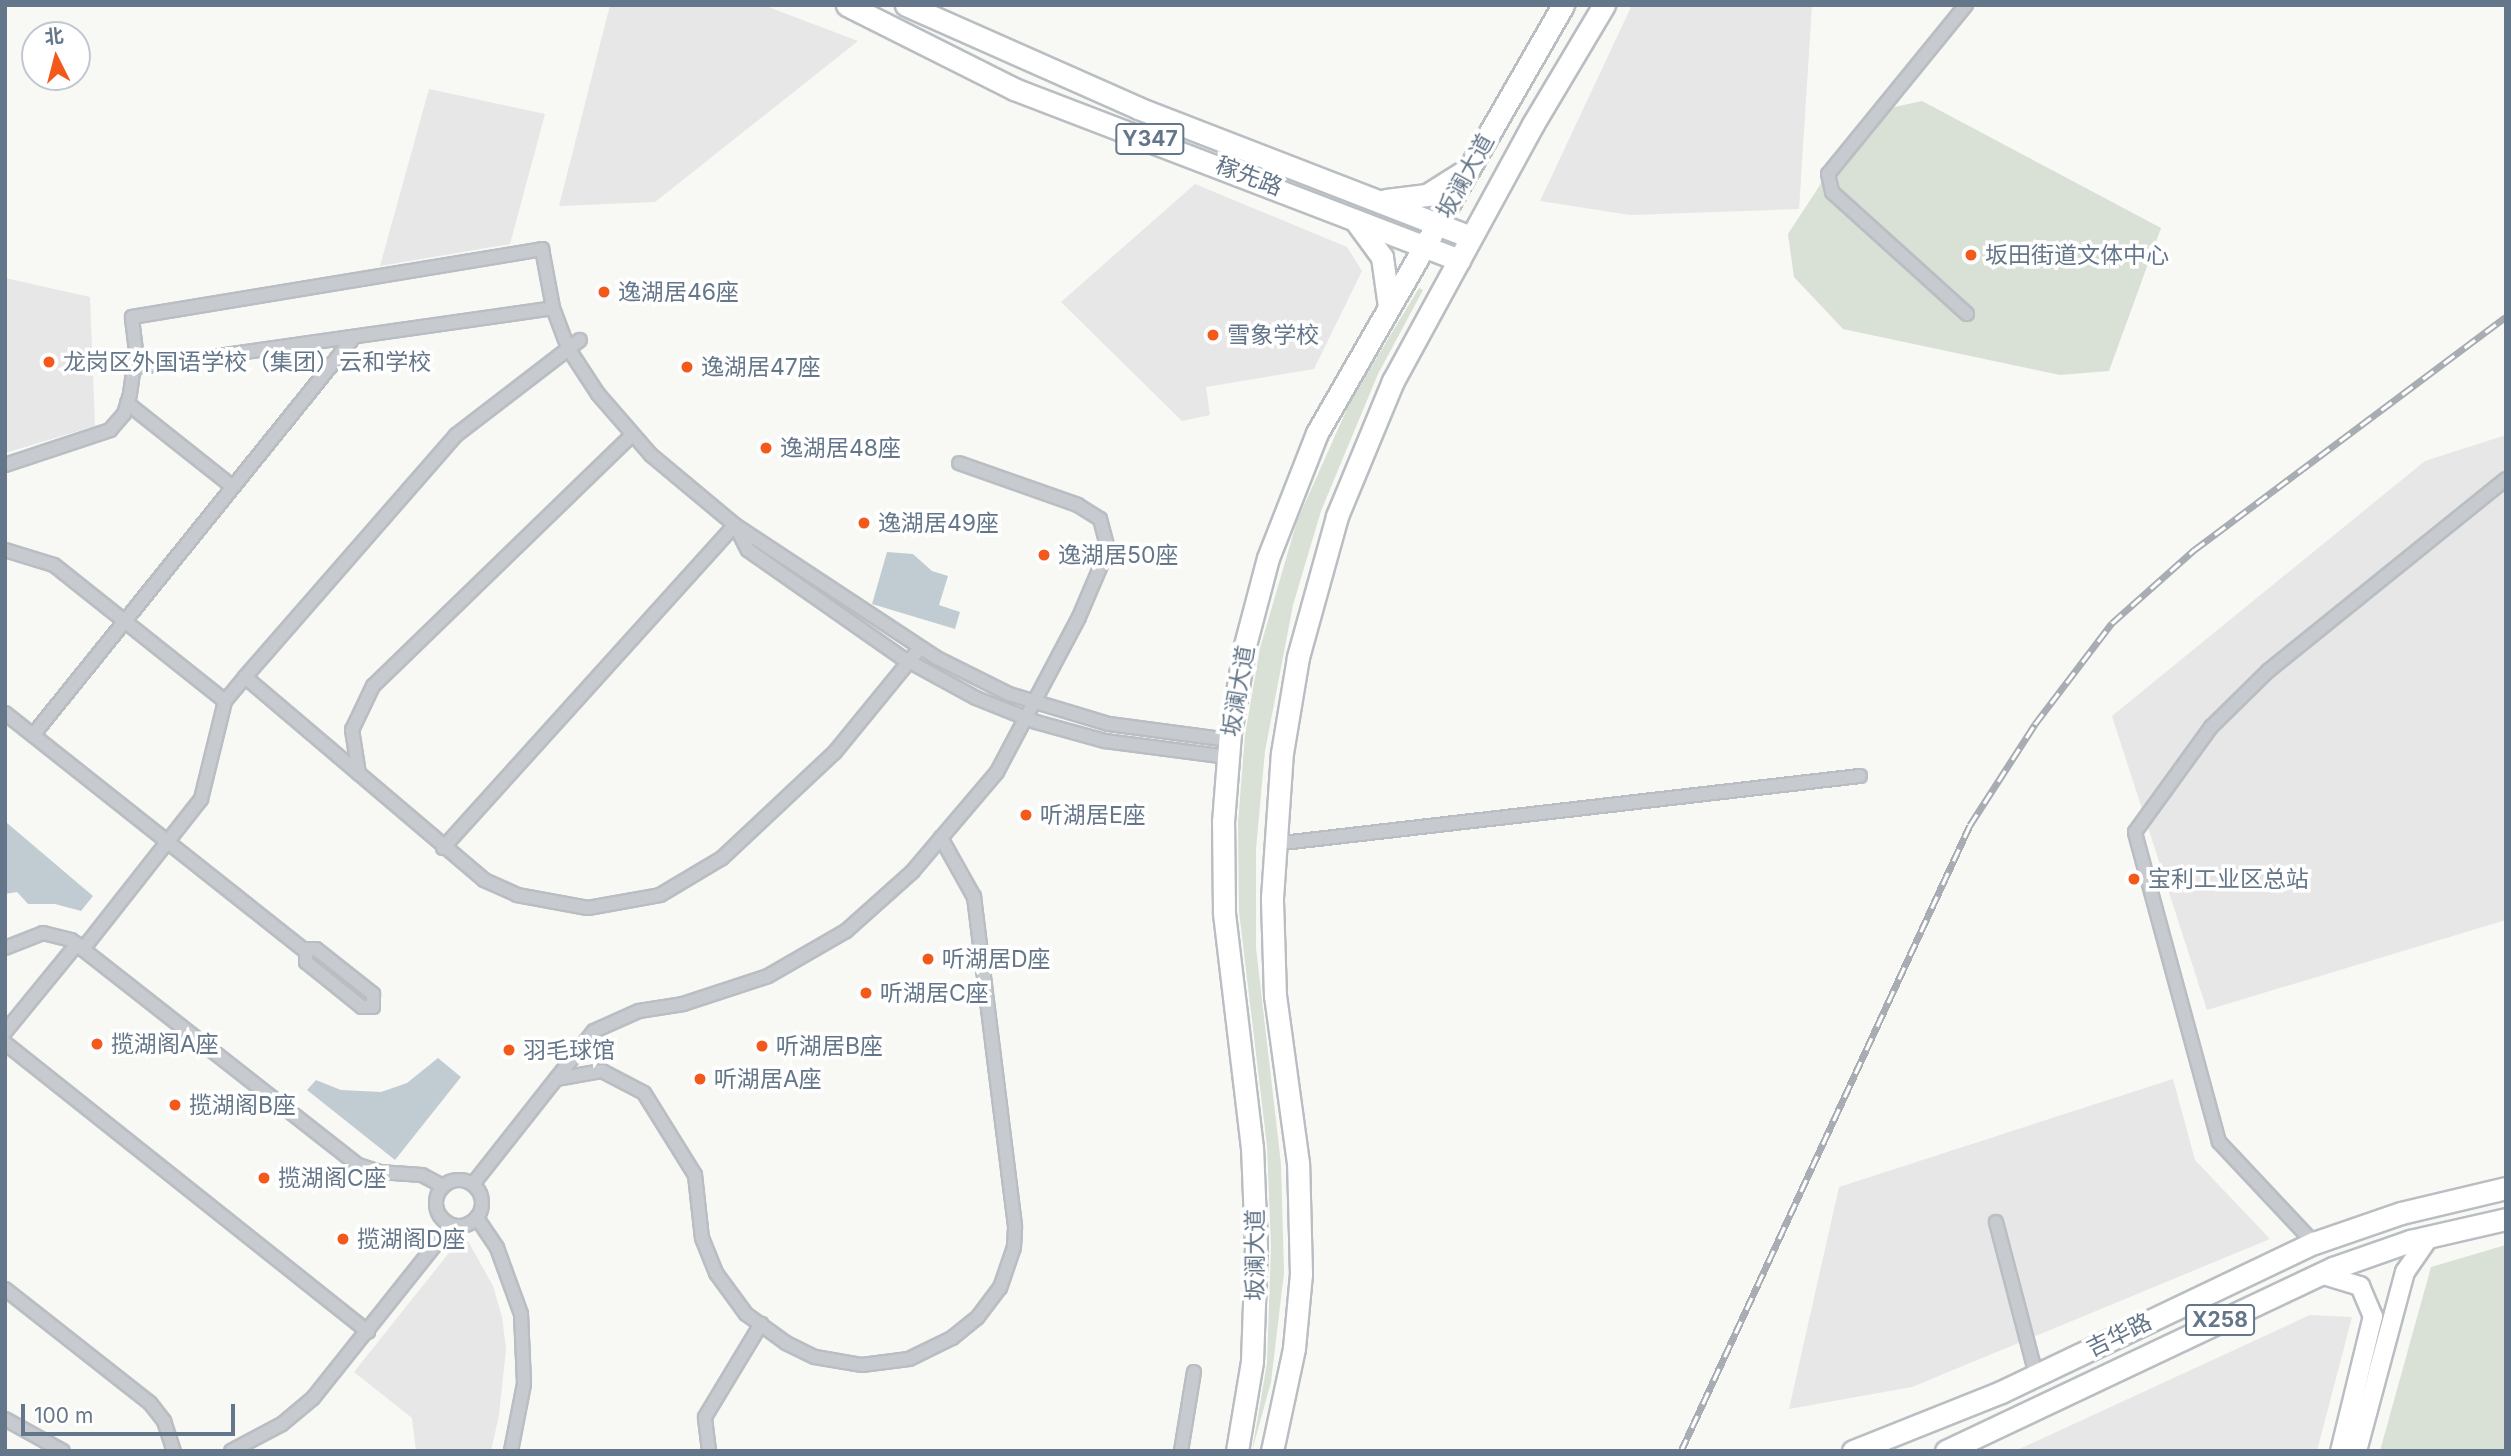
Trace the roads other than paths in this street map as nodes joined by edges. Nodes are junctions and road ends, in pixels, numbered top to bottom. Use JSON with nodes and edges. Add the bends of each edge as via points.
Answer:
{"nodes":[{"id":1,"x":848,"y":5,"type":"edge"},
{"id":2,"x":906,"y":5,"type":"edge"},
{"id":3,"x":1563,"y":5,"type":"edge"},
{"id":4,"x":1604,"y":5,"type":"edge"},
{"id":5,"x":1966,"y":5,"type":"edge"},
{"id":6,"x":1472,"y":165,"type":"junction"},
{"id":7,"x":1372,"y":198,"type":"junction"},
{"id":8,"x":1351,"y":216,"type":"junction"},
{"id":9,"x":1439,"y":224,"type":"junction"},
{"id":10,"x":1471,"y":237,"type":"junction"},
{"id":11,"x":1427,"y":247,"type":"junction"},
{"id":12,"x":1459,"y":260,"type":"junction"},
{"id":13,"x":553,"y":308,"type":"junction"},
{"id":14,"x":1388,"y":309,"type":"junction"},
{"id":15,"x":1967,"y":314,"type":"dead end"},
{"id":16,"x":354,"y":337,"type":"junction"},
{"id":17,"x":580,"y":340,"type":"dead end"},
{"id":18,"x":568,"y":348,"type":"junction"},
{"id":19,"x":133,"y":368,"type":"junction"},
{"id":20,"x":127,"y":403,"type":"junction"},
{"id":21,"x":632,"y":435,"type":"junction"},
{"id":22,"x":959,"y":463,"type":"dead end"},
{"id":23,"x":5,"y":466,"type":"edge"},
{"id":24,"x":2506,"y":479,"type":"edge"},
{"id":25,"x":233,"y":487,"type":"junction"},
{"id":26,"x":735,"y":525,"type":"junction"},
{"id":27,"x":5,"y":550,"type":"edge"},
{"id":28,"x":125,"y":621,"type":"junction"},
{"id":29,"x":920,"y":648,"type":"junction"},
{"id":30,"x":909,"y":662,"type":"junction"},
{"id":31,"x":245,"y":677,"type":"junction"},
{"id":32,"x":225,"y":701,"type":"junction"},
{"id":33,"x":1034,"y":703,"type":"junction"},
{"id":34,"x":5,"y":713,"type":"edge"},
{"id":35,"x":1026,"y":718,"type":"junction"},
{"id":36,"x":33,"y":735,"type":"junction"},
{"id":37,"x":1228,"y":748,"type":"junction"},
{"id":38,"x":1860,"y":776,"type":"dead end"},
{"id":39,"x":361,"y":777,"type":"junction"},
{"id":40,"x":941,"y":838,"type":"junction"},
{"id":41,"x":167,"y":842,"type":"junction"},
{"id":42,"x":1274,"y":844,"type":"junction"},
{"id":43,"x":443,"y":848,"type":"junction"},
{"id":44,"x":80,"y":946,"type":"junction"},
{"id":45,"x":5,"y":948,"type":"edge"},
{"id":46,"x":304,"y":950,"type":"junction"},
{"id":47,"x":5,"y":1032,"type":"edge"},
{"id":48,"x":5,"y":1043,"type":"edge"},
{"id":49,"x":556,"y":1080,"type":"junction"},
{"id":50,"x":473,"y":1184,"type":"junction"},
{"id":51,"x":443,"y":1186,"type":"junction"},
{"id":52,"x":2506,"y":1188,"type":"edge"},
{"id":53,"x":477,"y":1219,"type":"junction"},
{"id":54,"x":2506,"y":1219,"type":"edge"},
{"id":55,"x":1996,"y":1222,"type":"dead end"},
{"id":56,"x":451,"y":1225,"type":"junction"},
{"id":57,"x":2430,"y":1236,"type":"junction"},
{"id":58,"x":2314,"y":1243,"type":"junction"},
{"id":59,"x":2320,"y":1273,"type":"junction"},
{"id":60,"x":5,"y":1289,"type":"edge"},
{"id":61,"x":761,"y":1324,"type":"junction"},
{"id":62,"x":368,"y":1332,"type":"junction"},
{"id":63,"x":1195,"y":1372,"type":"dead end"},
{"id":64,"x":2036,"y":1375,"type":"junction"},
{"id":65,"x":5,"y":1419,"type":"edge"},
{"id":66,"x":1280,"y":1422,"type":"junction"},
{"id":67,"x":1242,"y":1426,"type":"junction"},
{"id":68,"x":45,"y":1447,"type":"edge"},
{"id":69,"x":63,"y":1451,"type":"edge"},
{"id":70,"x":174,"y":1451,"type":"edge"},
{"id":71,"x":230,"y":1451,"type":"edge"},
{"id":72,"x":510,"y":1451,"type":"edge"},
{"id":73,"x":709,"y":1451,"type":"edge"},
{"id":74,"x":1181,"y":1451,"type":"edge"},
{"id":75,"x":1228,"y":1451,"type":"edge"},
{"id":76,"x":1237,"y":1451,"type":"edge"},
{"id":77,"x":1272,"y":1451,"type":"edge"},
{"id":78,"x":1281,"y":1451,"type":"edge"},
{"id":79,"x":1853,"y":1451,"type":"edge"},
{"id":80,"x":1946,"y":1451,"type":"edge"},
{"id":81,"x":2340,"y":1451,"type":"edge"},
{"id":82,"x":2357,"y":1451,"type":"edge"}],
"edges":[{"from":1,"to":8,"type":"main road","name":"稼先路","number":"Y347","via":[[1014,89]]},
{"from":2,"to":7,"type":"main road","name":"稼先路","number":"Y347","via":[[1138,108]]},
{"from":3,"to":6,"type":"main road","name":"坂澜大道"},
{"from":4,"to":10,"type":"main road","name":"坂澜大道"},
{"from":5,"to":15,"type":"street","via":[[1828,174],[1832,192]]},
{"from":6,"to":7,"type":"main road","via":[[1451,183],[1426,195]]},
{"from":6,"to":9,"type":"main road","name":"坂澜大道"},
{"from":7,"to":9,"type":"main road","name":"稼先路","number":"Y347"},
{"from":8,"to":11,"type":"main road","name":"稼先路","number":"Y347"},
{"from":8,"to":14,"type":"main road","via":[[1369,234],[1382,257],[1389,282]]},
{"from":9,"to":10,"type":"main road","name":"稼先路","number":"Y347"},
{"from":9,"to":11,"type":"main road","name":"坂澜大道"},
{"from":10,"to":12,"type":"main road","name":"坂澜大道"},
{"from":11,"to":12,"type":"main road","name":"稼先路","number":"Y347"},
{"from":11,"to":14,"type":"main road","name":"坂澜大道"},
{"from":12,"to":42,"type":"main road","name":"坂澜大道","via":[[1373,426],[1322,562],[1289,705]]},
{"from":13,"to":16,"type":"street"},
{"from":13,"to":18,"type":"street"},
{"from":13,"to":19,"type":"street","via":[[542,249],[132,317]]},
{"from":14,"to":37,"type":"main road","name":"坂澜大道","via":[[1338,393],[1283,516],[1248,634]]},
{"from":16,"to":19,"type":"street"},
{"from":16,"to":25,"type":"street"},
{"from":17,"to":18,"type":"street"},
{"from":18,"to":21,"type":"street"},
{"from":18,"to":31,"type":"street","via":[[456,435]]},
{"from":19,"to":20,"type":"street"},
{"from":20,"to":23,"type":"street","via":[[110,430]]},
{"from":20,"to":25,"type":"street"},
{"from":21,"to":26,"type":"street","via":[[671,475]]},
{"from":21,"to":39,"type":"street","via":[[373,686],[352,730],[354,763]]},
{"from":22,"to":33,"type":"street","via":[[1078,505],[1100,519],[1108,549]]},
{"from":24,"to":58,"type":"street","via":[[2268,671],[2211,727],[2134,832],[2219,1142]]},
{"from":25,"to":28,"type":"street"},
{"from":26,"to":29,"type":"street"},
{"from":26,"to":30,"type":"street","via":[[748,550]]},
{"from":26,"to":43,"type":"street"},
{"from":27,"to":28,"type":"street","via":[[54,565]]},
{"from":28,"to":32,"type":"street"},
{"from":28,"to":36,"type":"street"},
{"from":29,"to":30,"type":"street"},
{"from":29,"to":33,"type":"street","via":[[983,683]]},
{"from":30,"to":35,"type":"street","via":[[976,698]]},
{"from":30,"to":43,"type":"street","via":[[835,752],[780,807],[722,858],[660,895],[612,906],[552,905],[484,880]]},
{"from":31,"to":32,"type":"street"},
{"from":31,"to":39,"type":"street"},
{"from":32,"to":41,"type":"street","via":[[201,799]]},
{"from":33,"to":35,"type":"street"},
{"from":33,"to":37,"type":"street","via":[[1109,724]]},
{"from":34,"to":36,"type":"street"},
{"from":35,"to":37,"type":"street","via":[[1105,741]]},
{"from":35,"to":40,"type":"street","via":[[997,772]]},
{"from":36,"to":41,"type":"street"},
{"from":37,"to":67,"type":"main road","name":"坂澜大道","via":[[1224,912],[1252,1147],[1256,1234],[1255,1328]]},
{"from":38,"to":42,"type":"street"},
{"from":39,"to":43,"type":"street"},
{"from":40,"to":49,"type":"street","via":[[880,904],[808,956],[726,992],[639,1011],[594,1031]]},
{"from":40,"to":61,"type":"street","via":[[974,897],[1015,1226],[1009,1269],[987,1306],[965,1329],[932,1350],[894,1362],[854,1364],[815,1357]]},
{"from":41,"to":44,"type":"street"},
{"from":41,"to":46,"type":"street"},
{"from":42,"to":66,"type":"main road","name":"坂澜大道","via":[[1275,996],[1298,1163],[1301,1237],[1295,1336]]},
{"from":44,"to":45,"type":"street","via":[[43,933]]},
{"from":44,"to":47,"type":"street"},
{"from":44,"to":51,"type":"street","via":[[358,1165],[379,1172],[422,1175]]},
{"from":46,"to":46,"type":"street","via":[[306,962],[362,1007],[376,1004],[373,994],[316,949]]},
{"from":48,"to":62,"type":"street"},
{"from":49,"to":50,"type":"street"},
{"from":49,"to":61,"type":"street","via":[[602,1071],[645,1093],[695,1175],[702,1238],[716,1273],[735,1301]]},
{"from":50,"to":51,"type":"street","via":[[458,1180]]},
{"from":50,"to":53,"type":"street","via":[[483,1203]]},
{"from":51,"to":56,"type":"street","via":[[436,1208]]},
{"from":52,"to":58,"type":"main road","name":"吉华路","number":"X258","via":[[2401,1213]]},
{"from":53,"to":56,"type":"street","via":[[466,1226]]},
{"from":53,"to":72,"type":"street","via":[[497,1248],[521,1314],[524,1384]]},
{"from":54,"to":57,"type":"main road","name":"吉华路","number":"X258"},
{"from":55,"to":64,"type":"street"},
{"from":56,"to":62,"type":"street"},
{"from":57,"to":59,"type":"main road","name":"吉华路","number":"X258"},
{"from":57,"to":82,"type":"street","via":[[2406,1272]]},
{"from":58,"to":64,"type":"main road","name":"吉华路","number":"X258"},
{"from":59,"to":80,"type":"main road","name":"吉华路","number":"X258"},
{"from":59,"to":81,"type":"street","via":[[2360,1286],[2373,1316]]},
{"from":60,"to":70,"type":"street","via":[[150,1403],[164,1421]]},
{"from":61,"to":73,"type":"street","via":[[705,1417]]},
{"from":62,"to":71,"type":"street","via":[[298,1412]]},
{"from":63,"to":74,"type":"street"},
{"from":64,"to":79,"type":"main road","name":"吉华路","number":"X258"},
{"from":65,"to":68,"type":"street"},
{"from":66,"to":77,"type":"main road","name":"坂澜大道"},
{"from":66,"to":78,"type":"main road"},
{"from":67,"to":75,"type":"main road"},
{"from":67,"to":76,"type":"main road","name":"坂澜大道"},
{"from":68,"to":69,"type":"street"}]}
